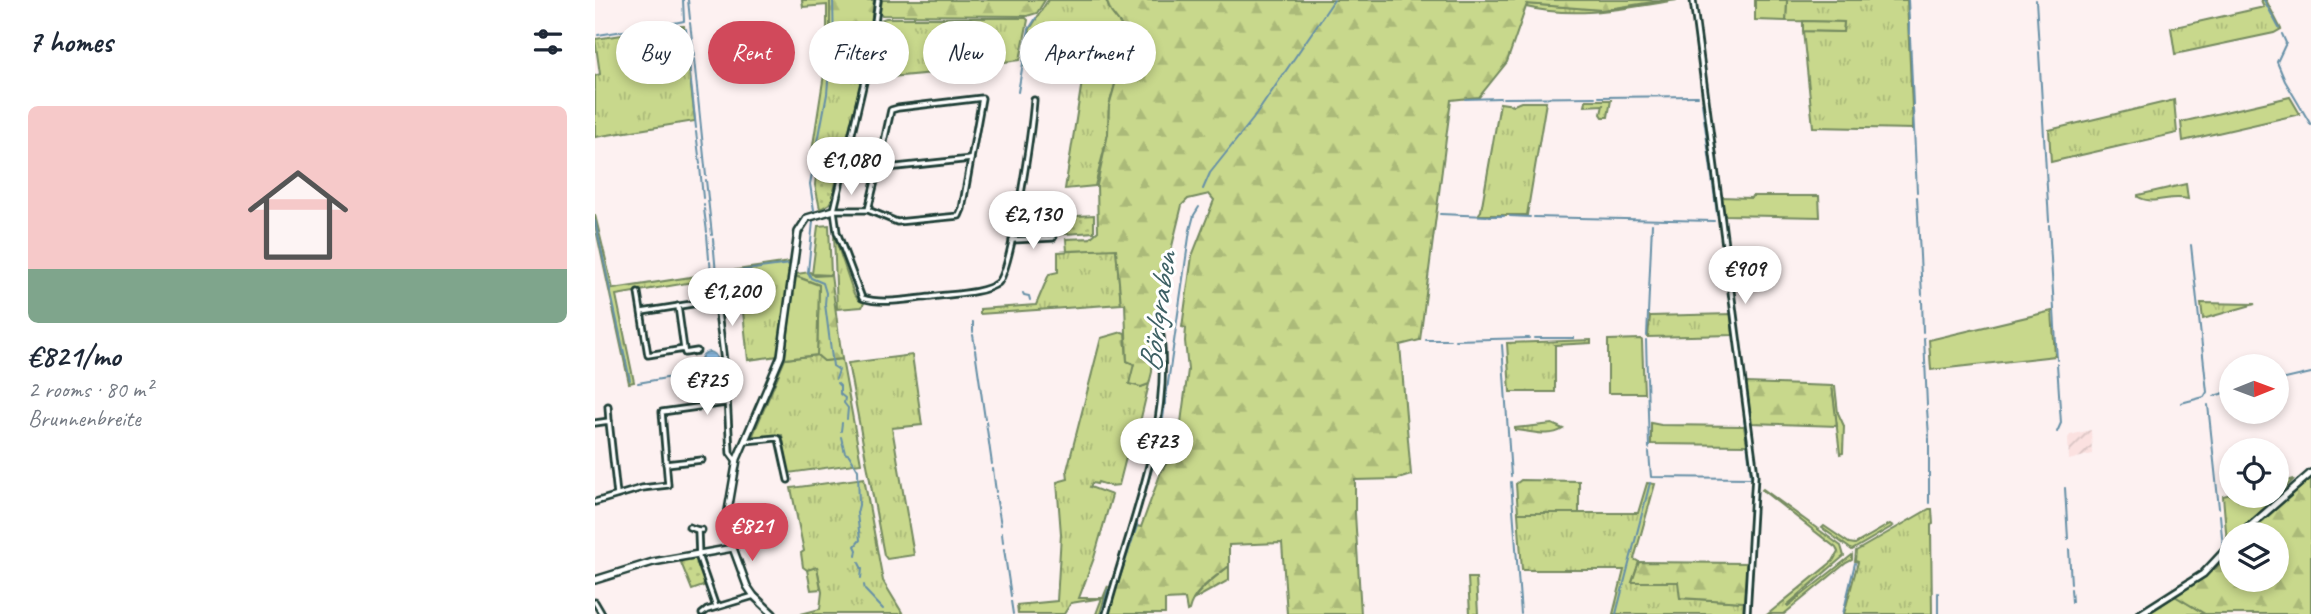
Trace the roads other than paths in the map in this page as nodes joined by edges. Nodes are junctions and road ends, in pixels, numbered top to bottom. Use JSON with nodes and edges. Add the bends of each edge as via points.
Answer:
{"nodes":[{"id":1,"x":878,"y":0,"type":"edge"},
{"id":2,"x":1693,"y":0,"type":"edge"},
{"id":3,"x":1034,"y":100,"type":"dead end"},
{"id":4,"x":971,"y":159,"type":"junction"},
{"id":5,"x":878,"y":169,"type":"junction"},
{"id":6,"x":834,"y":210,"type":"junction"},
{"id":7,"x":868,"y":210,"type":"junction"},
{"id":8,"x":1053,"y":238,"type":"dead end"},
{"id":9,"x":1012,"y":240,"type":"junction"},
{"id":10,"x":638,"y":293,"type":"dead end"},
{"id":11,"x":678,"y":306,"type":"junction"},
{"id":12,"x":642,"y":312,"type":"junction"},
{"id":13,"x":1161,"y":336,"type":"dead end"},
{"id":14,"x":684,"y":349,"type":"junction"},
{"id":15,"x":697,"y":351,"type":"dead end"},
{"id":16,"x":726,"y":403,"type":"junction"},
{"id":17,"x":608,"y":405,"type":"dead end"},
{"id":18,"x":609,"y":421,"type":"junction"},
{"id":19,"x":595,"y":423,"type":"edge"},
{"id":20,"x":745,"y":441,"type":"junction"},
{"id":21,"x":702,"y":460,"type":"dead end"},
{"id":22,"x":736,"y":461,"type":"junction"},
{"id":23,"x":666,"y":464,"type":"junction"},
{"id":24,"x":2311,"y":473,"type":"edge"},
{"id":25,"x":788,"y":480,"type":"dead end"},
{"id":26,"x":617,"y":495,"type":"junction"},
{"id":27,"x":595,"y":502,"type":"edge"},
{"id":28,"x":2255,"y":522,"type":"edge"},
{"id":29,"x":689,"y":527,"type":"dead end"},
{"id":30,"x":733,"y":548,"type":"junction"},
{"id":31,"x":698,"y":555,"type":"junction"},
{"id":32,"x":2219,"y":557,"type":"edge"},
{"id":33,"x":595,"y":580,"type":"edge"},
{"id":34,"x":754,"y":596,"type":"junction"},
{"id":35,"x":595,"y":602,"type":"edge"},
{"id":36,"x":716,"y":607,"type":"junction"},
{"id":37,"x":602,"y":614,"type":"edge"},
{"id":38,"x":702,"y":614,"type":"edge"},
{"id":39,"x":773,"y":614,"type":"edge"},
{"id":40,"x":1106,"y":614,"type":"edge"},
{"id":41,"x":1747,"y":614,"type":"edge"},
{"id":42,"x":2140,"y":614,"type":"edge"}],
"edges":[{"from":1,"to":6,"type":"street","via":[[871,52]]},
{"from":2,"to":41,"type":"street","via":[[1755,475]]},
{"from":3,"to":9,"type":"street"},
{"from":4,"to":5,"type":"street"},
{"from":4,"to":5,"type":"street","via":[[982,98],[891,110]]},
{"from":4,"to":7,"type":"street","via":[[959,216],[897,222]]},
{"from":5,"to":7,"type":"street"},
{"from":6,"to":7,"type":"street"},
{"from":6,"to":9,"type":"street","via":[[859,294],[870,300],[911,299],[993,286],[1004,275]]},
{"from":6,"to":20,"type":"street","via":[[807,218],[798,232],[779,363]]},
{"from":8,"to":9,"type":"street"},
{"from":10,"to":12,"type":"street"},
{"from":11,"to":12,"type":"street"},
{"from":11,"to":14,"type":"street"},
{"from":11,"to":16,"type":"street","via":[[716,298]]},
{"from":12,"to":14,"type":"street","via":[[648,355]]},
{"from":13,"to":40,"type":"street","via":[[1159,419]]},
{"from":14,"to":15,"type":"street","via":[[685,353]]},
{"from":16,"to":22,"type":"street","via":[[730,453]]},
{"from":16,"to":23,"type":"street","via":[[663,412]]},
{"from":17,"to":18,"type":"street"},
{"from":18,"to":19,"type":"street"},
{"from":18,"to":26,"type":"street"},
{"from":20,"to":22,"type":"street"},
{"from":20,"to":25,"type":"street","via":[[779,439]]},
{"from":21,"to":23,"type":"street"},
{"from":22,"to":30,"type":"street","via":[[728,511]]},
{"from":23,"to":26,"type":"street","via":[[668,485]]},
{"from":24,"to":28,"type":"street"},
{"from":26,"to":27,"type":"street"},
{"from":29,"to":31,"type":"street","via":[[700,530]]},
{"from":30,"to":31,"type":"street"},
{"from":30,"to":34,"type":"street"},
{"from":31,"to":33,"type":"street","via":[[653,562]]},
{"from":31,"to":36,"type":"street"},
{"from":32,"to":42,"type":"street","via":[[2203,574]]},
{"from":34,"to":36,"type":"street"},
{"from":34,"to":39,"type":"street"},
{"from":35,"to":37,"type":"street"},
{"from":36,"to":38,"type":"street"}]}
